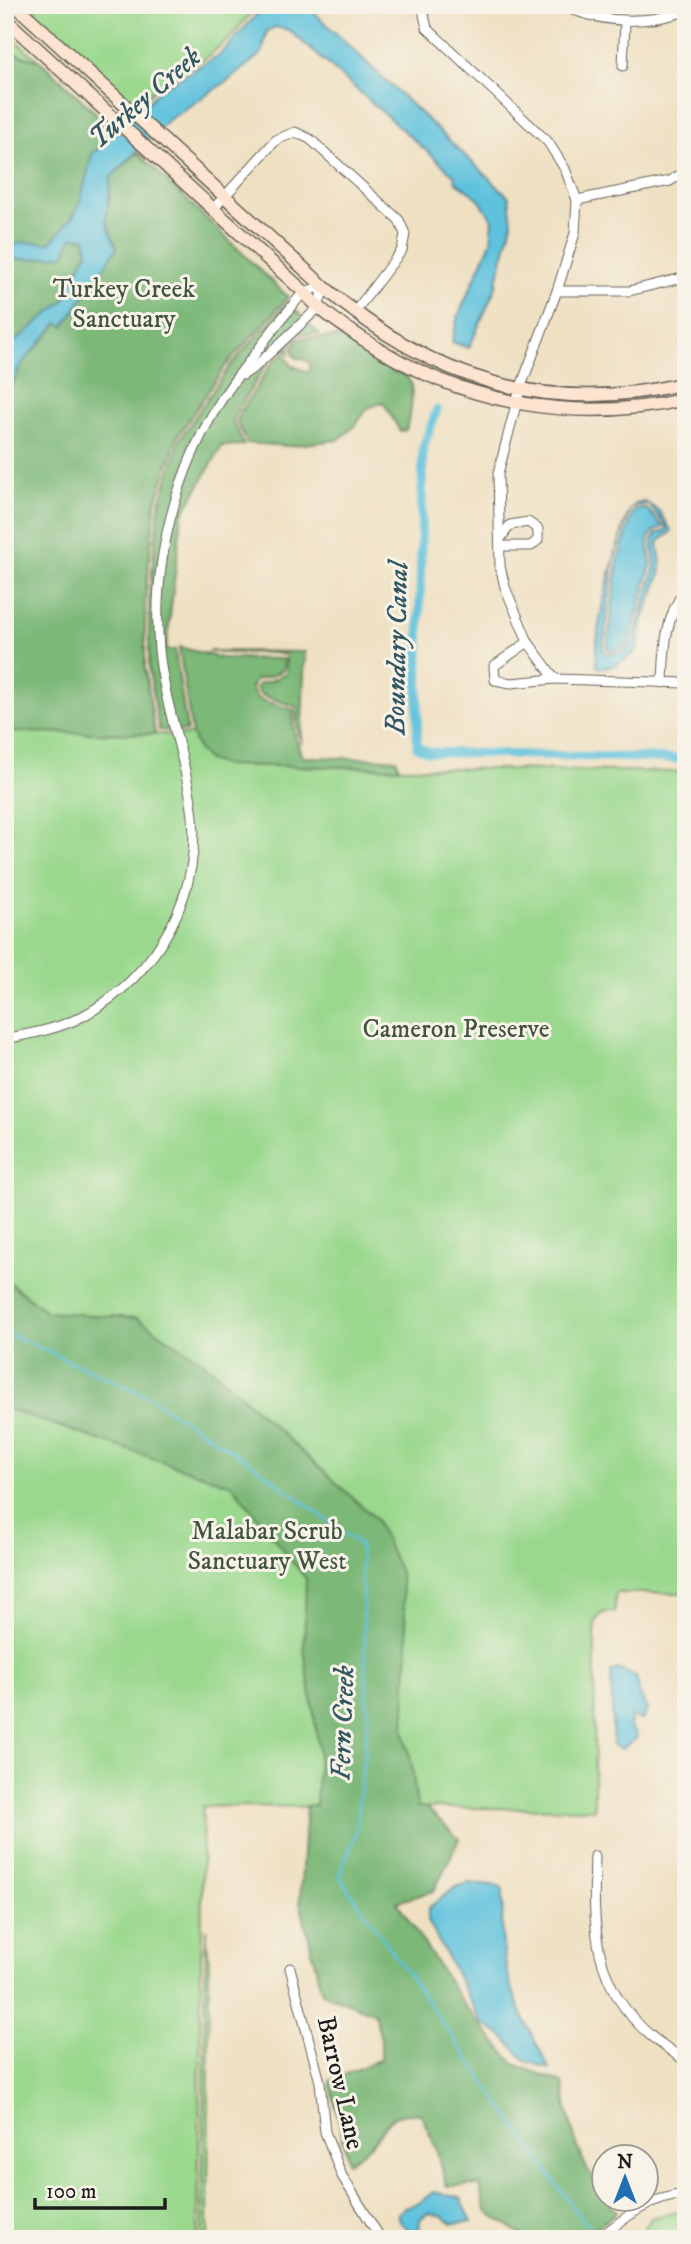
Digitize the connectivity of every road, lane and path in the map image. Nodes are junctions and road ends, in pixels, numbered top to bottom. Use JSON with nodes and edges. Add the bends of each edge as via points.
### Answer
{"nodes":[{"id":1,"x":15,"y":5,"type":"edge"},
{"id":2,"x":425,"y":5,"type":"edge"},
{"id":3,"x":561,"y":5,"type":"edge"},
{"id":4,"x":686,"y":11,"type":"edge"},
{"id":5,"x":5,"y":19,"type":"edge"},
{"id":6,"x":625,"y":21,"type":"junction"},
{"id":7,"x":623,"y":66,"type":"dead end"},
{"id":8,"x":686,"y":171,"type":"edge"},
{"id":9,"x":223,"y":197,"type":"junction"},
{"id":10,"x":577,"y":200,"type":"junction"},
{"id":11,"x":214,"y":208,"type":"junction"},
{"id":12,"x":686,"y":277,"type":"edge"},
{"id":13,"x":324,"y":287,"type":"junction"},
{"id":14,"x":556,"y":291,"type":"junction"},
{"id":15,"x":304,"y":292,"type":"junction"},
{"id":16,"x":318,"y":308,"type":"junction"},
{"id":17,"x":354,"y":313,"type":"junction"},
{"id":18,"x":233,"y":382,"type":"junction"},
{"id":19,"x":686,"y":383,"type":"edge"},
{"id":20,"x":520,"y":389,"type":"junction"},
{"id":21,"x":686,"y":399,"type":"edge"},
{"id":22,"x":515,"y":404,"type":"junction"},
{"id":23,"x":686,"y":589,"type":"edge"},
{"id":24,"x":528,"y":642,"type":"junction"},
{"id":25,"x":555,"y":679,"type":"junction"},
{"id":26,"x":663,"y":683,"type":"junction"},
{"id":27,"x":686,"y":683,"type":"edge"},
{"id":28,"x":5,"y":1039,"type":"edge"},
{"id":29,"x":595,"y":1856,"type":"dead end"},
{"id":30,"x":290,"y":1968,"type":"dead end"},
{"id":31,"x":686,"y":2062,"type":"edge"},
{"id":32,"x":686,"y":2194,"type":"edge"},
{"id":33,"x":381,"y":2239,"type":"edge"},
{"id":34,"x":598,"y":2239,"type":"edge"}],
"edges":[{"from":1,"to":9,"type":"street"},
{"from":2,"to":10,"type":"street","via":[[427,28],[548,142]]},
{"from":3,"to":6,"type":"street"},
{"from":4,"to":6,"type":"street"},
{"from":5,"to":11,"type":"street"},
{"from":6,"to":7,"type":"street"},
{"from":8,"to":10,"type":"street","via":[[670,181]]},
{"from":9,"to":11,"type":"street"},
{"from":9,"to":13,"type":"street"},
{"from":9,"to":17,"type":"street","via":[[276,139],[295,132],[310,139],[399,220],[405,234],[402,250]]},
{"from":10,"to":14,"type":"street","via":[[575,233]]},
{"from":11,"to":15,"type":"street"},
{"from":12,"to":14,"type":"street","via":[[629,291]]},
{"from":13,"to":15,"type":"street"},
{"from":13,"to":16,"type":"street"},
{"from":13,"to":17,"type":"street"},
{"from":14,"to":20,"type":"street"},
{"from":15,"to":16,"type":"street"},
{"from":15,"to":18,"type":"street"},
{"from":16,"to":18,"type":"street"},
{"from":16,"to":22,"type":"street","via":[[406,365],[459,388]]},
{"from":17,"to":20,"type":"street","via":[[394,341],[442,365]]},
{"from":18,"to":28,"type":"street","via":[[194,450],[163,548],[159,652],[192,802],[194,839],[180,910],[166,938],[126,988],[81,1018]]},
{"from":19,"to":20,"type":"street","via":[[609,395]]},
{"from":20,"to":22,"type":"street"},
{"from":21,"to":22,"type":"street","via":[[610,411]]},
{"from":22,"to":24,"type":"street","via":[[498,474],[500,566]]},
{"from":23,"to":26,"type":"street","via":[[664,641]]},
{"from":24,"to":25,"type":"street"},
{"from":24,"to":25,"type":"street","via":[[494,666],[495,681]]},
{"from":25,"to":26,"type":"street"},
{"from":26,"to":27,"type":"street"},
{"from":29,"to":31,"type":"street","via":[[594,1928],[607,1978],[635,2020]]},
{"from":30,"to":33,"type":"street","name":"Barrow Lane","via":[[320,2082],[326,2132],[342,2176]]},
{"from":32,"to":34,"type":"street","via":[[657,2199]]}]}
